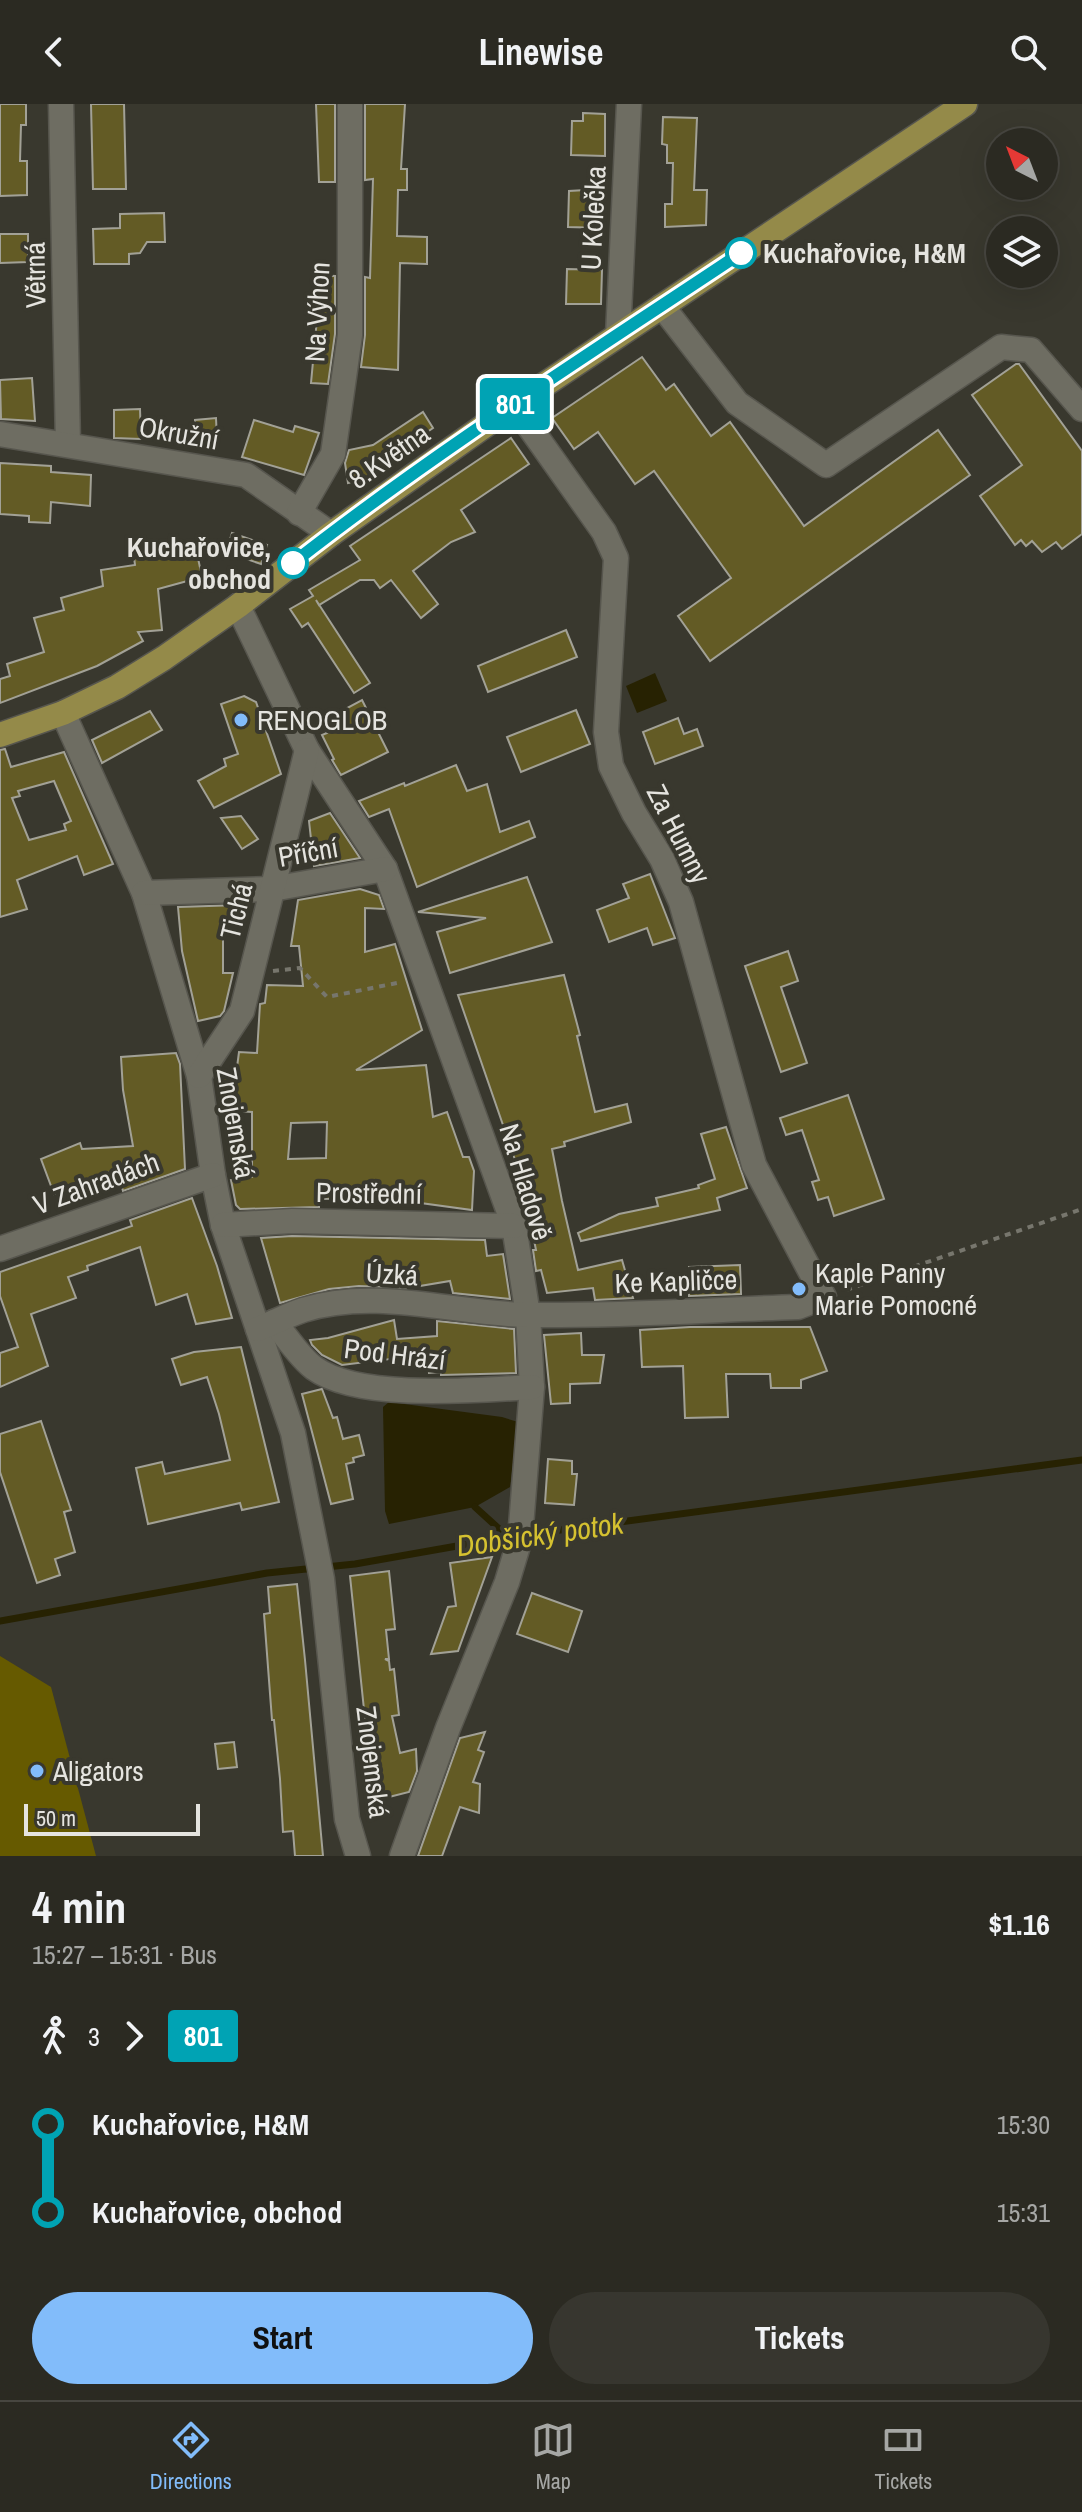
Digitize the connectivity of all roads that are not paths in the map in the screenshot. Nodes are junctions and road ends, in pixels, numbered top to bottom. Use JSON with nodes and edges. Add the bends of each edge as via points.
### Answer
{"nodes":[{"id":1,"x":61,"y":104,"type":"edge"},
{"id":2,"x":350,"y":104,"type":"edge"},
{"id":3,"x":629,"y":104,"type":"edge"},
{"id":4,"x":965,"y":104,"type":"edge"},
{"id":5,"x":662,"y":306,"type":"junction"},
{"id":6,"x":618,"y":335,"type":"junction"},
{"id":7,"x":514,"y":405,"type":"junction"},
{"id":8,"x":1082,"y":409,"type":"edge"},
{"id":9,"x":0,"y":434,"type":"edge"},
{"id":10,"x":68,"y":444,"type":"junction"},
{"id":11,"x":299,"y":513,"type":"junction"},
{"id":12,"x":331,"y":534,"type":"junction"},
{"id":13,"x":238,"y":606,"type":"junction"},
{"id":14,"x":63,"y":713,"type":"junction"},
{"id":15,"x":0,"y":735,"type":"edge"},
{"id":16,"x":307,"y":750,"type":"junction"},
{"id":17,"x":385,"y":869,"type":"junction"},
{"id":18,"x":272,"y":889,"type":"junction"},
{"id":19,"x":144,"y":893,"type":"junction"},
{"id":20,"x":199,"y":1076,"type":"junction"},
{"id":21,"x":213,"y":1175,"type":"junction"},
{"id":22,"x":223,"y":1225,"type":"junction"},
{"id":23,"x":514,"y":1226,"type":"junction"},
{"id":24,"x":0,"y":1249,"type":"edge"},
{"id":25,"x":824,"y":1297,"type":"joint"},
{"id":26,"x":528,"y":1315,"type":"junction"},
{"id":27,"x":266,"y":1326,"type":"junction"},
{"id":28,"x":532,"y":1387,"type":"junction"},
{"id":29,"x":358,"y":1856,"type":"edge"},
{"id":30,"x":402,"y":1856,"type":"edge"}],
"edges":[{"from":1,"to":10,"type":"street","name":"Větrná"},
{"from":2,"to":11,"type":"street","name":"Na Výhon","via":[[350,335],[333,454]]},
{"from":3,"to":6,"type":"street","name":"U Kolečka"},
{"from":4,"to":5,"type":"main road","name":"8.Května"},
{"from":5,"to":6,"type":"main road","name":"8.Května"},
{"from":5,"to":8,"type":"street","via":[[737,403],[826,465],[1001,347],[1031,350]]},
{"from":6,"to":7,"type":"main road","name":"8.Května"},
{"from":7,"to":12,"type":"main road","name":"8.Května"},
{"from":7,"to":25,"type":"street","name":"Za Humny","via":[[604,532],[616,558],[606,732],[611,766],[681,902],[754,1165]]},
{"from":9,"to":10,"type":"street","name":"Okružní"},
{"from":10,"to":11,"type":"street","name":"Okružní","via":[[246,475]]},
{"from":11,"to":12,"type":"street","name":"Okružní"},
{"from":12,"to":13,"type":"main road","name":"8.Května"},
{"from":13,"to":14,"type":"main road","name":"8.Května","via":[[141,672]]},
{"from":13,"to":16,"type":"street","name":"Na Hladově"},
{"from":14,"to":15,"type":"main road","name":"8.Května"},
{"from":14,"to":19,"type":"street","name":"Znojemská"},
{"from":16,"to":17,"type":"street","name":"Na Hladově"},
{"from":16,"to":18,"type":"street","name":"Tichá"},
{"from":17,"to":18,"type":"street","name":"Příční"},
{"from":17,"to":23,"type":"street","name":"Na Hladově"},
{"from":18,"to":19,"type":"street","name":"Příční"},
{"from":18,"to":20,"type":"street","name":"Tichá","via":[[242,1011]]},
{"from":19,"to":20,"type":"street","name":"Znojemská"},
{"from":20,"to":21,"type":"street","name":"Znojemská"},
{"from":21,"to":22,"type":"street","name":"Znojemská"},
{"from":21,"to":24,"type":"street","name":"V Zahradách"},
{"from":22,"to":23,"type":"street","name":"Prostřední","via":[[292,1221]]},
{"from":22,"to":27,"type":"street","name":"Znojemská"},
{"from":23,"to":26,"type":"street","name":"Na Hladově"},
{"from":25,"to":26,"type":"street","name":"Ke Kapličce","via":[[798,1307]]},
{"from":26,"to":27,"type":"street","name":"Úzká","via":[[354,1302],[305,1310]]},
{"from":26,"to":28,"type":"street","name":"Na Hladově"},
{"from":27,"to":28,"type":"street","name":"Pod Hrází","via":[[324,1375],[363,1385],[450,1392]]},
{"from":27,"to":29,"type":"street","name":"Znojemská","via":[[319,1567],[347,1819]]},
{"from":28,"to":30,"type":"street","name":"Na Hladově","via":[[521,1532],[507,1582]]}]}
